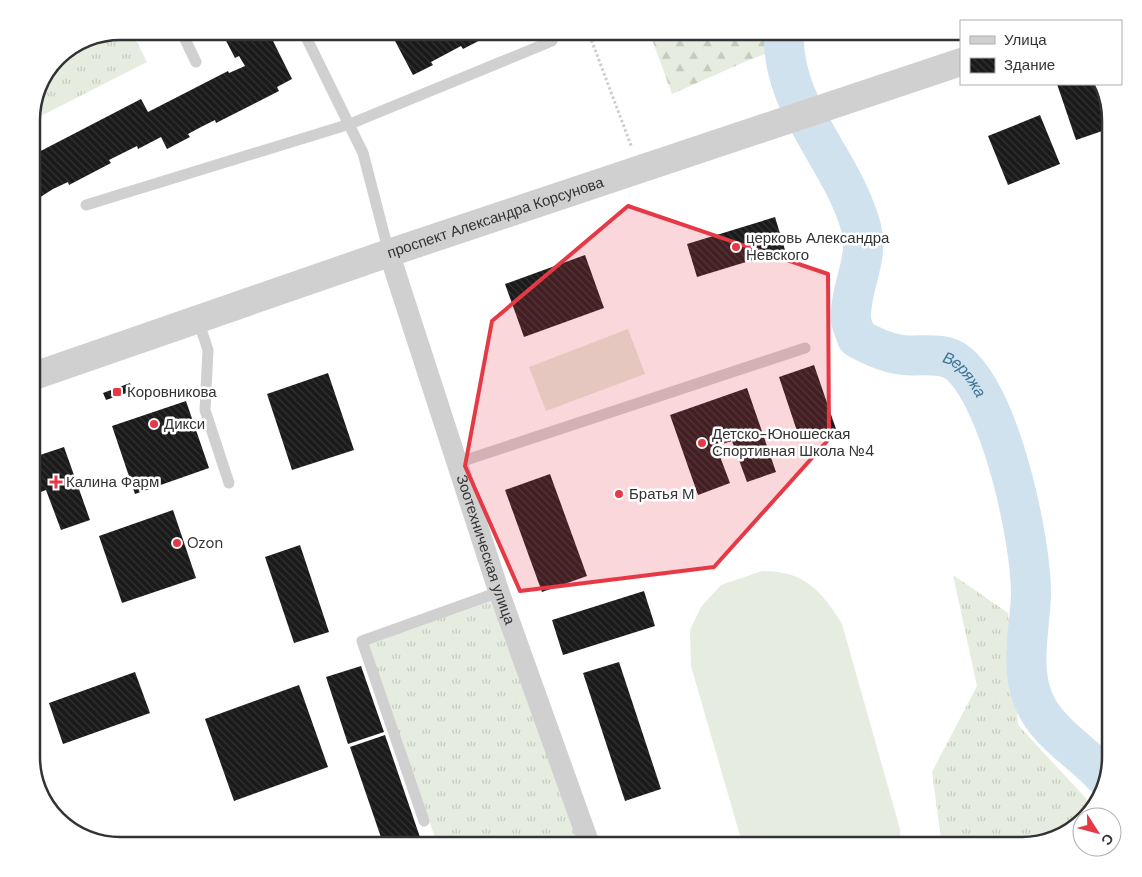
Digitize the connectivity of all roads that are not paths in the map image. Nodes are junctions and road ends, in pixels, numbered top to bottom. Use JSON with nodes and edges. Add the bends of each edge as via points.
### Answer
{"nodes":[{"id":1,"x":185,"y":40,"type":"edge"},
{"id":2,"x":308,"y":40,"type":"edge"},
{"id":3,"x":552,"y":41,"type":"dead end"},
{"id":4,"x":196,"y":62,"type":"dead end"},
{"id":5,"x":960,"y":62,"type":"edge"},
{"id":6,"x":350,"y":124,"type":"junction"},
{"id":7,"x":86,"y":205,"type":"dead end"},
{"id":8,"x":389,"y":253,"type":"junction"},
{"id":9,"x":198,"y":320,"type":"junction"},
{"id":10,"x":805,"y":348,"type":"dead end"},
{"id":11,"x":40,"y":374,"type":"edge"},
{"id":12,"x":457,"y":463,"type":"junction"},
{"id":13,"x":229,"y":483,"type":"dead end"},
{"id":14,"x":499,"y":592,"type":"junction"},
{"id":15,"x":424,"y":821,"type":"dead end"},
{"id":16,"x":587,"y":837,"type":"edge"}],
"edges":[{"from":1,"to":4,"type":"lane"},
{"from":2,"to":6,"type":"lane"},
{"from":3,"to":6,"type":"lane"},
{"from":5,"to":8,"type":"street","name":"проспект Александра Корсунова"},
{"from":6,"to":7,"type":"lane"},
{"from":6,"to":8,"type":"lane","via":[[363,153]]},
{"from":8,"to":9,"type":"street","name":"проспект Александра Корсунова"},
{"from":8,"to":12,"type":"street","name":"Зоотехническая улица"},
{"from":9,"to":11,"type":"street","name":"проспект Александра Корсунова"},
{"from":9,"to":13,"type":"lane","via":[[208,350],[205,410]]},
{"from":10,"to":12,"type":"lane"},
{"from":12,"to":14,"type":"street","name":"Зоотехническая улица"},
{"from":14,"to":15,"type":"lane","via":[[362,641]]},
{"from":14,"to":16,"type":"street","name":"Зоотехническая улица"}]}
